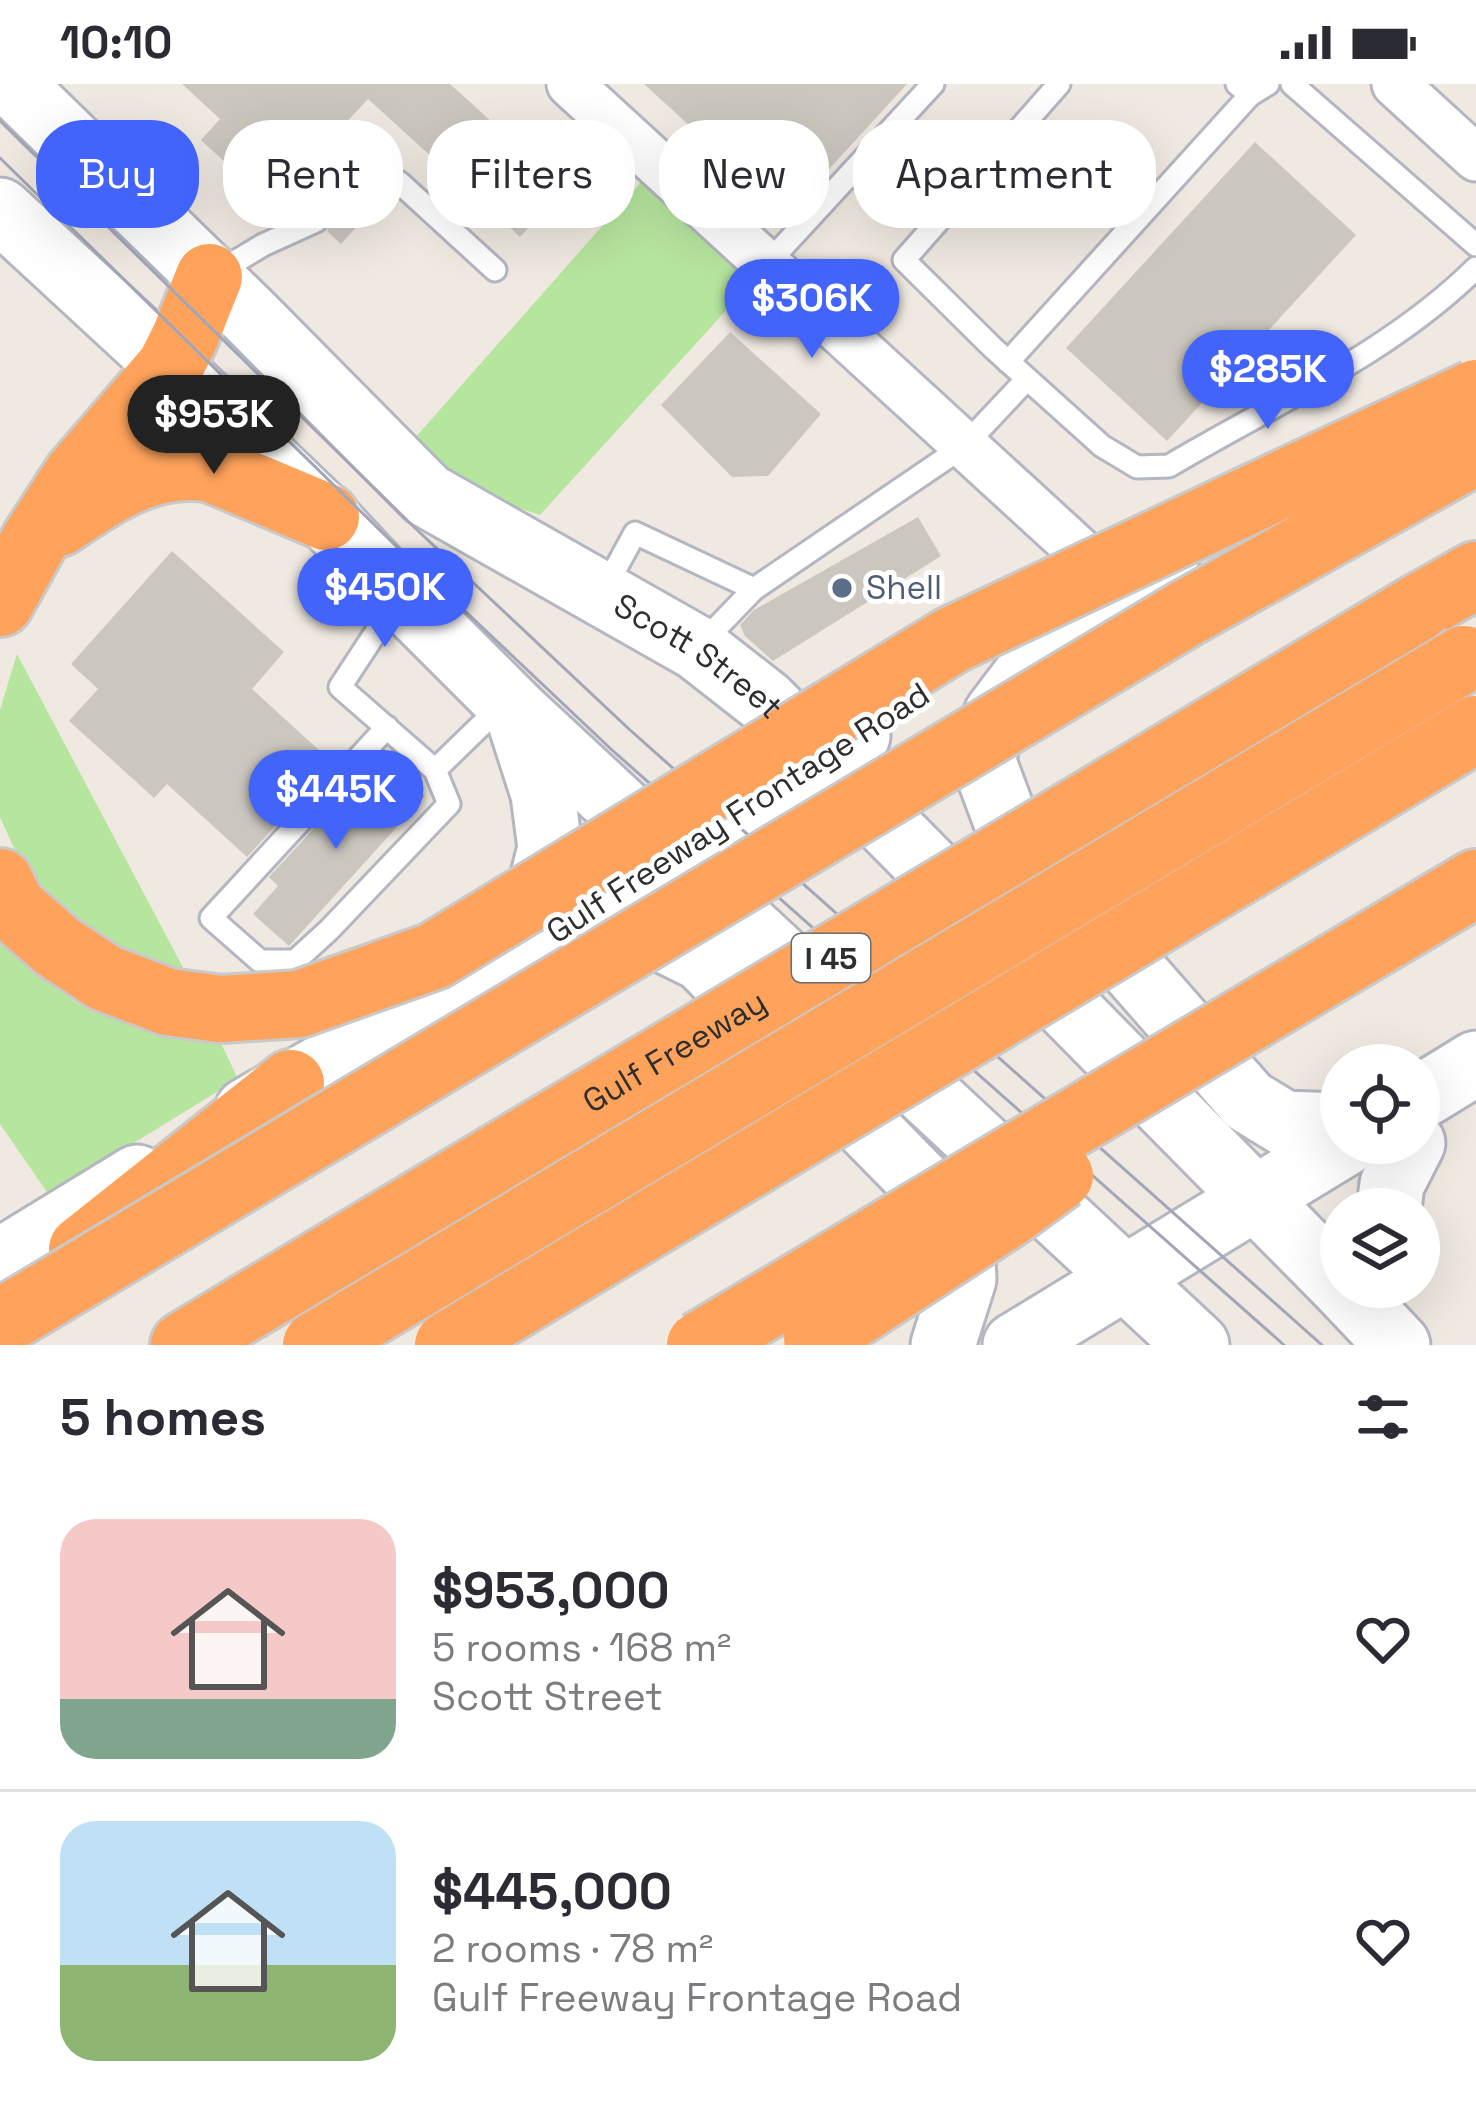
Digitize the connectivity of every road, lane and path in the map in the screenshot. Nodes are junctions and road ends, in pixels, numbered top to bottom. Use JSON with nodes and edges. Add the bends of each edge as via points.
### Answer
{"nodes":[{"id":1,"x":12,"y":84,"type":"edge"},
{"id":2,"x":570,"y":84,"type":"edge"},
{"id":3,"x":933,"y":84,"type":"edge"},
{"id":4,"x":1059,"y":84,"type":"edge"},
{"id":5,"x":1292,"y":84,"type":"edge"},
{"id":6,"x":1395,"y":84,"type":"edge"},
{"id":7,"x":1252,"y":88,"type":"edge"},
{"id":8,"x":1476,"y":158,"type":"edge"},
{"id":9,"x":403,"y":186,"type":"edge"},
{"id":10,"x":0,"y":210,"type":"edge"},
{"id":11,"x":301,"y":228,"type":"edge"},
{"id":12,"x":1476,"y":245,"type":"edge"},
{"id":13,"x":767,"y":264,"type":"junction"},
{"id":14,"x":1476,"y":268,"type":"edge"},
{"id":15,"x":495,"y":270,"type":"dead end"},
{"id":16,"x":209,"y":277,"type":"junction"},
{"id":17,"x":1008,"y":362,"type":"junction"},
{"id":18,"x":170,"y":367,"type":"junction"},
{"id":19,"x":1476,"y":367,"type":"edge"},
{"id":20,"x":1027,"y":379,"type":"junction"},
{"id":21,"x":1476,"y":393,"type":"edge"},
{"id":22,"x":964,"y":446,"type":"junction"},
{"id":23,"x":1476,"y":451,"type":"edge"},
{"id":24,"x":326,"y":517,"type":"junction"},
{"id":25,"x":1203,"y":524,"type":"junction"},
{"id":26,"x":36,"y":538,"type":"junction"},
{"id":27,"x":1476,"y":575,"type":"edge"},
{"id":28,"x":1108,"y":577,"type":"junction"},
{"id":29,"x":754,"y":589,"type":"junction"},
{"id":30,"x":400,"y":595,"type":"junction"},
{"id":31,"x":600,"y":596,"type":"junction"},
{"id":32,"x":0,"y":603,"type":"edge"},
{"id":33,"x":697,"y":648,"type":"junction"},
{"id":34,"x":1470,"y":656,"type":"edge"},
{"id":35,"x":512,"y":706,"type":"junction"},
{"id":36,"x":386,"y":728,"type":"junction"},
{"id":37,"x":1476,"y":729,"type":"edge"},
{"id":38,"x":823,"y":758,"type":"junction"},
{"id":39,"x":435,"y":770,"type":"junction"},
{"id":40,"x":671,"y":854,"type":"junction"},
{"id":41,"x":0,"y":882,"type":"edge"},
{"id":42,"x":1476,"y":884,"type":"edge"},
{"id":43,"x":1402,"y":927,"type":"junction"},
{"id":44,"x":521,"y":952,"type":"junction"},
{"id":45,"x":291,"y":1083,"type":"junction"},
{"id":46,"x":1320,"y":1124,"type":"edge"},
{"id":47,"x":1320,"y":1159,"type":"edge"},
{"id":48,"x":1256,"y":1198,"type":"junction"},
{"id":49,"x":0,"y":1261,"type":"edge"},
{"id":50,"x":1320,"y":1263,"type":"edge"},
{"id":51,"x":1125,"y":1276,"type":"junction"},
{"id":52,"x":0,"y":1318,"type":"edge"},
{"id":53,"x":184,"y":1345,"type":"edge"},
{"id":54,"x":316,"y":1345,"type":"edge"},
{"id":55,"x":448,"y":1345,"type":"edge"},
{"id":56,"x":700,"y":1345,"type":"edge"},
{"id":57,"x":810,"y":1345,"type":"edge"},
{"id":58,"x":943,"y":1345,"type":"edge"},
{"id":59,"x":1015,"y":1345,"type":"edge"},
{"id":60,"x":1197,"y":1345,"type":"edge"}],
"edges":[{"from":1,"to":16,"type":"main road","name":"Scott Street"},
{"from":2,"to":13,"type":"street"},
{"from":3,"to":13,"type":"lane"},
{"from":4,"to":17,"type":"lane","via":[[904,260]]},
{"from":5,"to":12,"type":"lane"},
{"from":6,"to":8,"type":"street"},
{"from":7,"to":17,"type":"lane"},
{"from":9,"to":15,"type":"lane"},
{"from":10,"to":18,"type":"main road"},
{"from":11,"to":16,"type":"lane"},
{"from":13,"to":22,"type":"street"},
{"from":14,"to":20,"type":"lane","via":[[1376,349],[1169,466],[1137,466],[1102,446]]},
{"from":16,"to":18,"type":"highway"},
{"from":16,"to":31,"type":"main road","name":"Scott Street","via":[[427,495]]},
{"from":17,"to":20,"type":"lane"},
{"from":18,"to":24,"type":"main road"},
{"from":18,"to":26,"type":"highway","via":[[77,475]]},
{"from":19,"to":25,"type":"main road","name":"Gulf Freeway Frontage Road"},
{"from":20,"to":22,"type":"lane"},
{"from":21,"to":41,"type":"highway","bridge":true,"via":[[952,640],[434,956],[299,1004],[220,1010],[168,1002],[105,978],[12,907]]},
{"from":22,"to":28,"type":"street"},
{"from":22,"to":29,"type":"lane"},
{"from":23,"to":52,"type":"highway","bridge":true,"via":[[1185,614]]},
{"from":24,"to":26,"type":"highway","via":[[193,466],[149,470]]},
{"from":24,"to":30,"type":"main road"},
{"from":25,"to":28,"type":"main road","name":"Gulf Freeway Frontage Road"},
{"from":25,"to":46,"type":"main road","via":[[1036,661],[996,713],[983,760],[1008,827],[1248,1101],[1284,1123]]},
{"from":26,"to":32,"type":"highway"},
{"from":27,"to":53,"type":"highway","name":"Gulf Freeway","number":"I 45","bridge":true},
{"from":28,"to":38,"type":"main road","name":"Gulf Freeway Frontage Road"},
{"from":29,"to":31,"type":"lane","via":[[635,533]]},
{"from":29,"to":33,"type":"lane"},
{"from":30,"to":35,"type":"main road"},
{"from":30,"to":36,"type":"lane","via":[[340,687]]},
{"from":31,"to":33,"type":"main road","name":"Scott Street"},
{"from":33,"to":38,"type":"main road","name":"Scott Street"},
{"from":34,"to":54,"type":"highway","name":"Gulf Freeway","number":"I 45","bridge":true},
{"from":35,"to":39,"type":"lane"},
{"from":35,"to":40,"type":"main road"},
{"from":35,"to":44,"type":"main road","via":[[543,794],[550,848]]},
{"from":36,"to":39,"type":"lane"},
{"from":36,"to":39,"type":"lane","via":[[211,918],[260,961],[295,961],[448,804]]},
{"from":37,"to":55,"type":"highway","bridge":true},
{"from":38,"to":40,"type":"main road","name":"Gulf Freeway Frontage Road"},
{"from":38,"to":48,"type":"main road","name":"Scott Street"},
{"from":40,"to":44,"type":"main road","name":"Gulf Freeway Frontage Road"},
{"from":40,"to":51,"type":"main road"},
{"from":42,"to":43,"type":"highway"},
{"from":43,"to":56,"type":"highway","bridge":true},
{"from":43,"to":57,"type":"highway","bridge":true,"via":[[1011,1212]]},
{"from":44,"to":45,"type":"main road","name":"Gulf Freeway Frontage Road"},
{"from":44,"to":58,"type":"main road","via":[[635,926],[702,959],[961,1223],[964,1279]]},
{"from":45,"to":49,"type":"main road","name":"Gulf Freeway Frontage Road"},
{"from":45,"to":52,"type":"highway"},
{"from":47,"to":48,"type":"main road"},
{"from":48,"to":50,"type":"main road","name":"Scott Street"},
{"from":48,"to":51,"type":"main road"},
{"from":51,"to":59,"type":"main road"},
{"from":51,"to":60,"type":"main road"}]}
